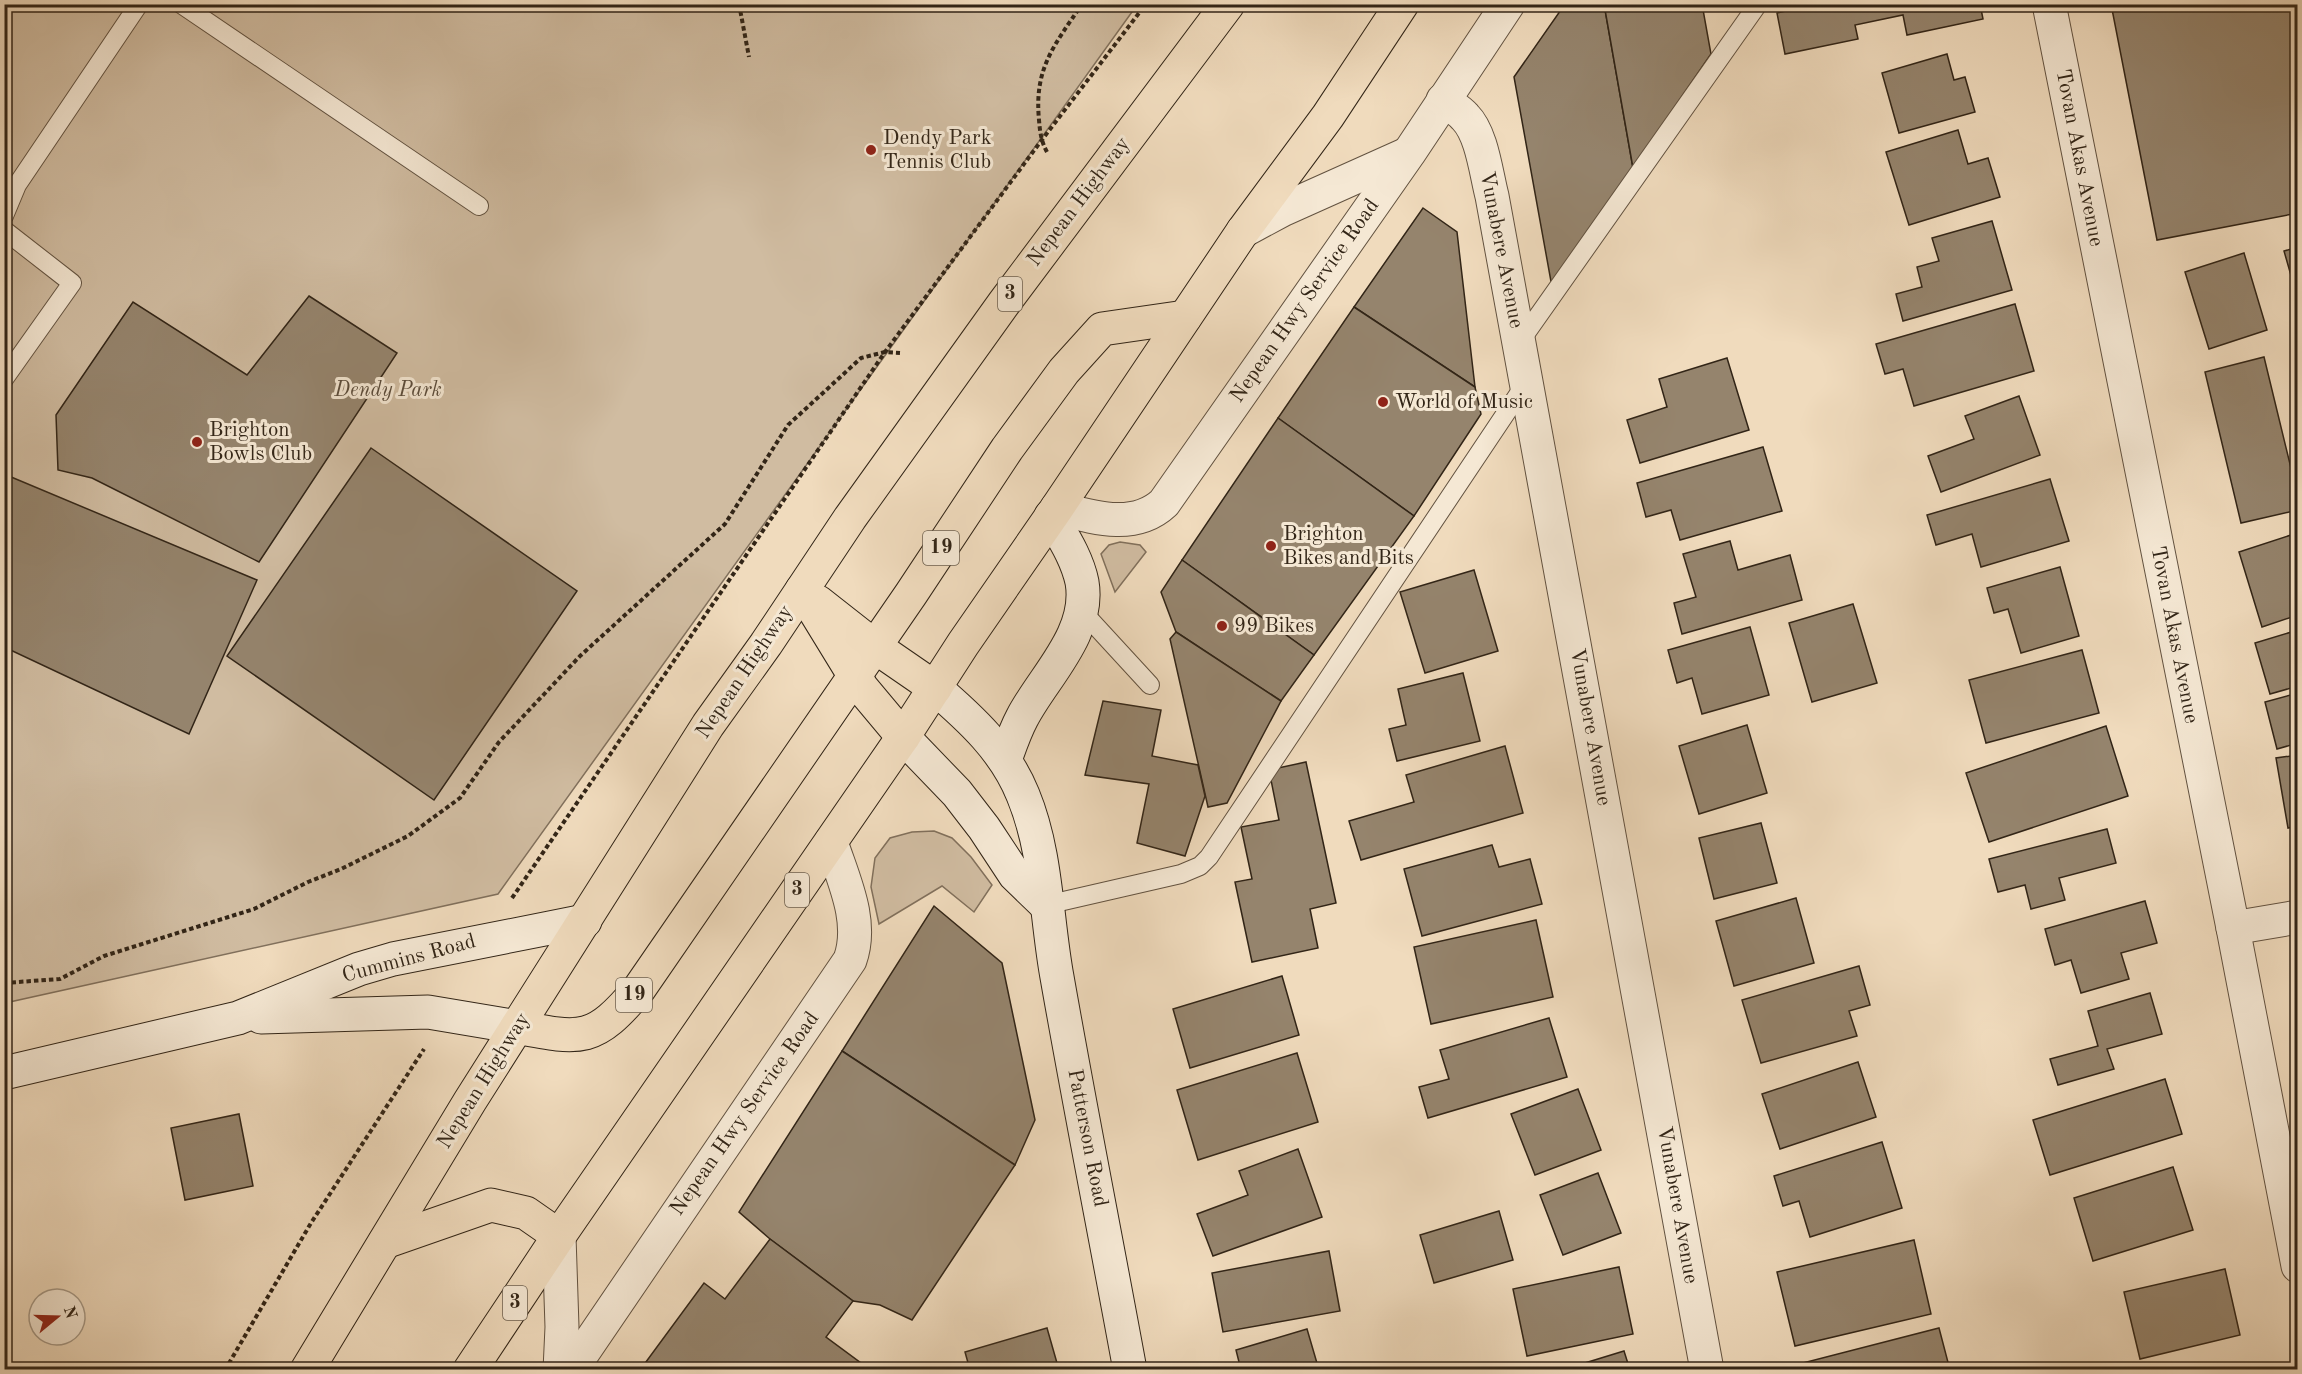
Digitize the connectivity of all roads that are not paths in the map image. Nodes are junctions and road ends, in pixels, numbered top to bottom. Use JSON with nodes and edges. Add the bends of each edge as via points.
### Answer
{"nodes":[{"id":1,"x":139,"y":4,"type":"edge"},
{"id":2,"x":181,"y":4,"type":"edge"},
{"id":3,"x":1228,"y":4,"type":"edge"},
{"id":4,"x":1402,"y":4,"type":"edge"},
{"id":5,"x":1508,"y":4,"type":"edge"},
{"id":6,"x":1758,"y":4,"type":"edge"},
{"id":7,"x":2049,"y":4,"type":"edge"},
{"id":8,"x":1443,"y":100,"type":"junction"},
{"id":9,"x":1408,"y":153,"type":"junction"},
{"id":10,"x":479,"y":206,"type":"dead end"},
{"id":11,"x":4,"y":216,"type":"edge"},
{"id":12,"x":4,"y":230,"type":"edge"},
{"id":13,"x":1243,"y":231,"type":"junction"},
{"id":14,"x":1185,"y":317,"type":"junction"},
{"id":15,"x":1520,"y":343,"type":"junction"},
{"id":16,"x":4,"y":379,"type":"edge"},
{"id":17,"x":1527,"y":381,"type":"junction"},
{"id":18,"x":1054,"y":512,"type":"junction"},
{"id":19,"x":802,"y":590,"type":"junction"},
{"id":20,"x":1081,"y":610,"type":"junction"},
{"id":21,"x":874,"y":646,"type":"junction"},
{"id":22,"x":854,"y":676,"type":"junction"},
{"id":23,"x":1150,"y":685,"type":"dead end"},
{"id":24,"x":935,"y":688,"type":"junction"},
{"id":25,"x":903,"y":737,"type":"junction"},
{"id":26,"x":1005,"y":760,"type":"junction"},
{"id":27,"x":831,"y":842,"type":"junction"},
{"id":28,"x":1046,"y":905,"type":"junction"},
{"id":29,"x":2298,"y":917,"type":"edge"},
{"id":30,"x":585,"y":921,"type":"junction"},
{"id":31,"x":2233,"y":928,"type":"junction"},
{"id":32,"x":238,"y":1018,"type":"junction"},
{"id":33,"x":518,"y":1027,"type":"junction"},
{"id":34,"x":4,"y":1073,"type":"edge"},
{"id":35,"x":559,"y":1236,"type":"junction"},
{"id":36,"x":385,"y":1242,"type":"junction"},
{"id":37,"x":2298,"y":1266,"type":"edge"},
{"id":38,"x":307,"y":1370,"type":"edge"},
{"id":39,"x":470,"y":1370,"type":"edge"},
{"id":40,"x":560,"y":1370,"type":"edge"},
{"id":41,"x":571,"y":1370,"type":"edge"},
{"id":42,"x":1130,"y":1370,"type":"edge"},
{"id":43,"x":1707,"y":1370,"type":"edge"}],
"edges":[{"from":1,"to":11,"type":"lane","via":[[17,185]]},
{"from":2,"to":10,"type":"lane"},
{"from":3,"to":19,"type":"highway","name":"Nepean Highway","number":"3","via":[[1004,303]]},
{"from":4,"to":13,"type":"highway","number":"3","via":[[1328,116]]},
{"from":5,"to":8,"type":"street","name":"Nepean Hwy Service Road"},
{"from":6,"to":15,"type":"lane"},
{"from":7,"to":31,"type":"street","name":"Tovan Akas Avenue"},
{"from":8,"to":9,"type":"street","name":"Nepean Hwy Service Road"},
{"from":8,"to":15,"type":"street","name":"Vunabere Avenue","via":[[1465,116],[1479,141]]},
{"from":9,"to":13,"type":"street"},
{"from":9,"to":18,"type":"street","name":"Nepean Hwy Service Road","via":[[1164,502],[1150,513],[1124,520]]},
{"from":12,"to":16,"type":"lane","via":[[72,283]]},
{"from":13,"to":14,"type":"highway","number":"3"},
{"from":14,"to":18,"type":"highway","number":"3"},
{"from":14,"to":21,"type":"highway","number":"19","via":[[1102,329],[1032,414]]},
{"from":15,"to":17,"type":"street","name":"Vunabere Avenue"},
{"from":17,"to":28,"type":"lane","via":[[1209,857],[1200,866],[1181,874]]},
{"from":17,"to":43,"type":"street","name":"Vunabere Avenue"},
{"from":18,"to":20,"type":"street","via":[[1080,574]]},
{"from":18,"to":24,"type":"highway","number":"3"},
{"from":19,"to":21,"type":"highway"},
{"from":19,"to":22,"type":"highway"},
{"from":19,"to":30,"type":"highway","name":"Nepean Highway","number":"3","via":[[708,725]]},
{"from":20,"to":23,"type":"lane"},
{"from":20,"to":26,"type":"street","via":[[1065,651],[1022,717]]},
{"from":21,"to":22,"type":"highway","number":"19"},
{"from":21,"to":24,"type":"highway"},
{"from":22,"to":25,"type":"highway"},
{"from":22,"to":33,"type":"highway","number":"19","via":[[621,1010],[581,1035]]},
{"from":24,"to":25,"type":"highway","number":"3"},
{"from":24,"to":26,"type":"street","name":"Patterson Road","via":[[982,732]]},
{"from":25,"to":27,"type":"highway","number":"3"},
{"from":25,"to":28,"type":"street","via":[[957,793],[1015,875]]},
{"from":26,"to":28,"type":"street","name":"Patterson Road","via":[[1024,796],[1035,830]]},
{"from":27,"to":35,"type":"highway","number":"3"},
{"from":27,"to":41,"type":"street","name":"Nepean Hwy Service Road","via":[[856,927],[856,944],[850,960]]},
{"from":28,"to":42,"type":"street","name":"Patterson Road"},
{"from":29,"to":31,"type":"street"},
{"from":30,"to":32,"type":"street","name":"Cummins Road","number":"19","via":[[384,961]]},
{"from":30,"to":33,"type":"highway","name":"Nepean Highway","number":"3"},
{"from":31,"to":37,"type":"street","name":"Tovan Akas Avenue"},
{"from":32,"to":33,"type":"street","name":"Cummins Road","number":"19","via":[[428,1012]]},
{"from":32,"to":34,"type":"street","name":"Cummins Road","number":"19"},
{"from":33,"to":36,"type":"highway","name":"Nepean Highway","number":"3"},
{"from":35,"to":36,"type":"highway","via":[[526,1213],[490,1205]]},
{"from":35,"to":39,"type":"highway","number":"3"},
{"from":35,"to":40,"type":"street"},
{"from":36,"to":38,"type":"highway","name":"Nepean Highway","number":"3"}]}
